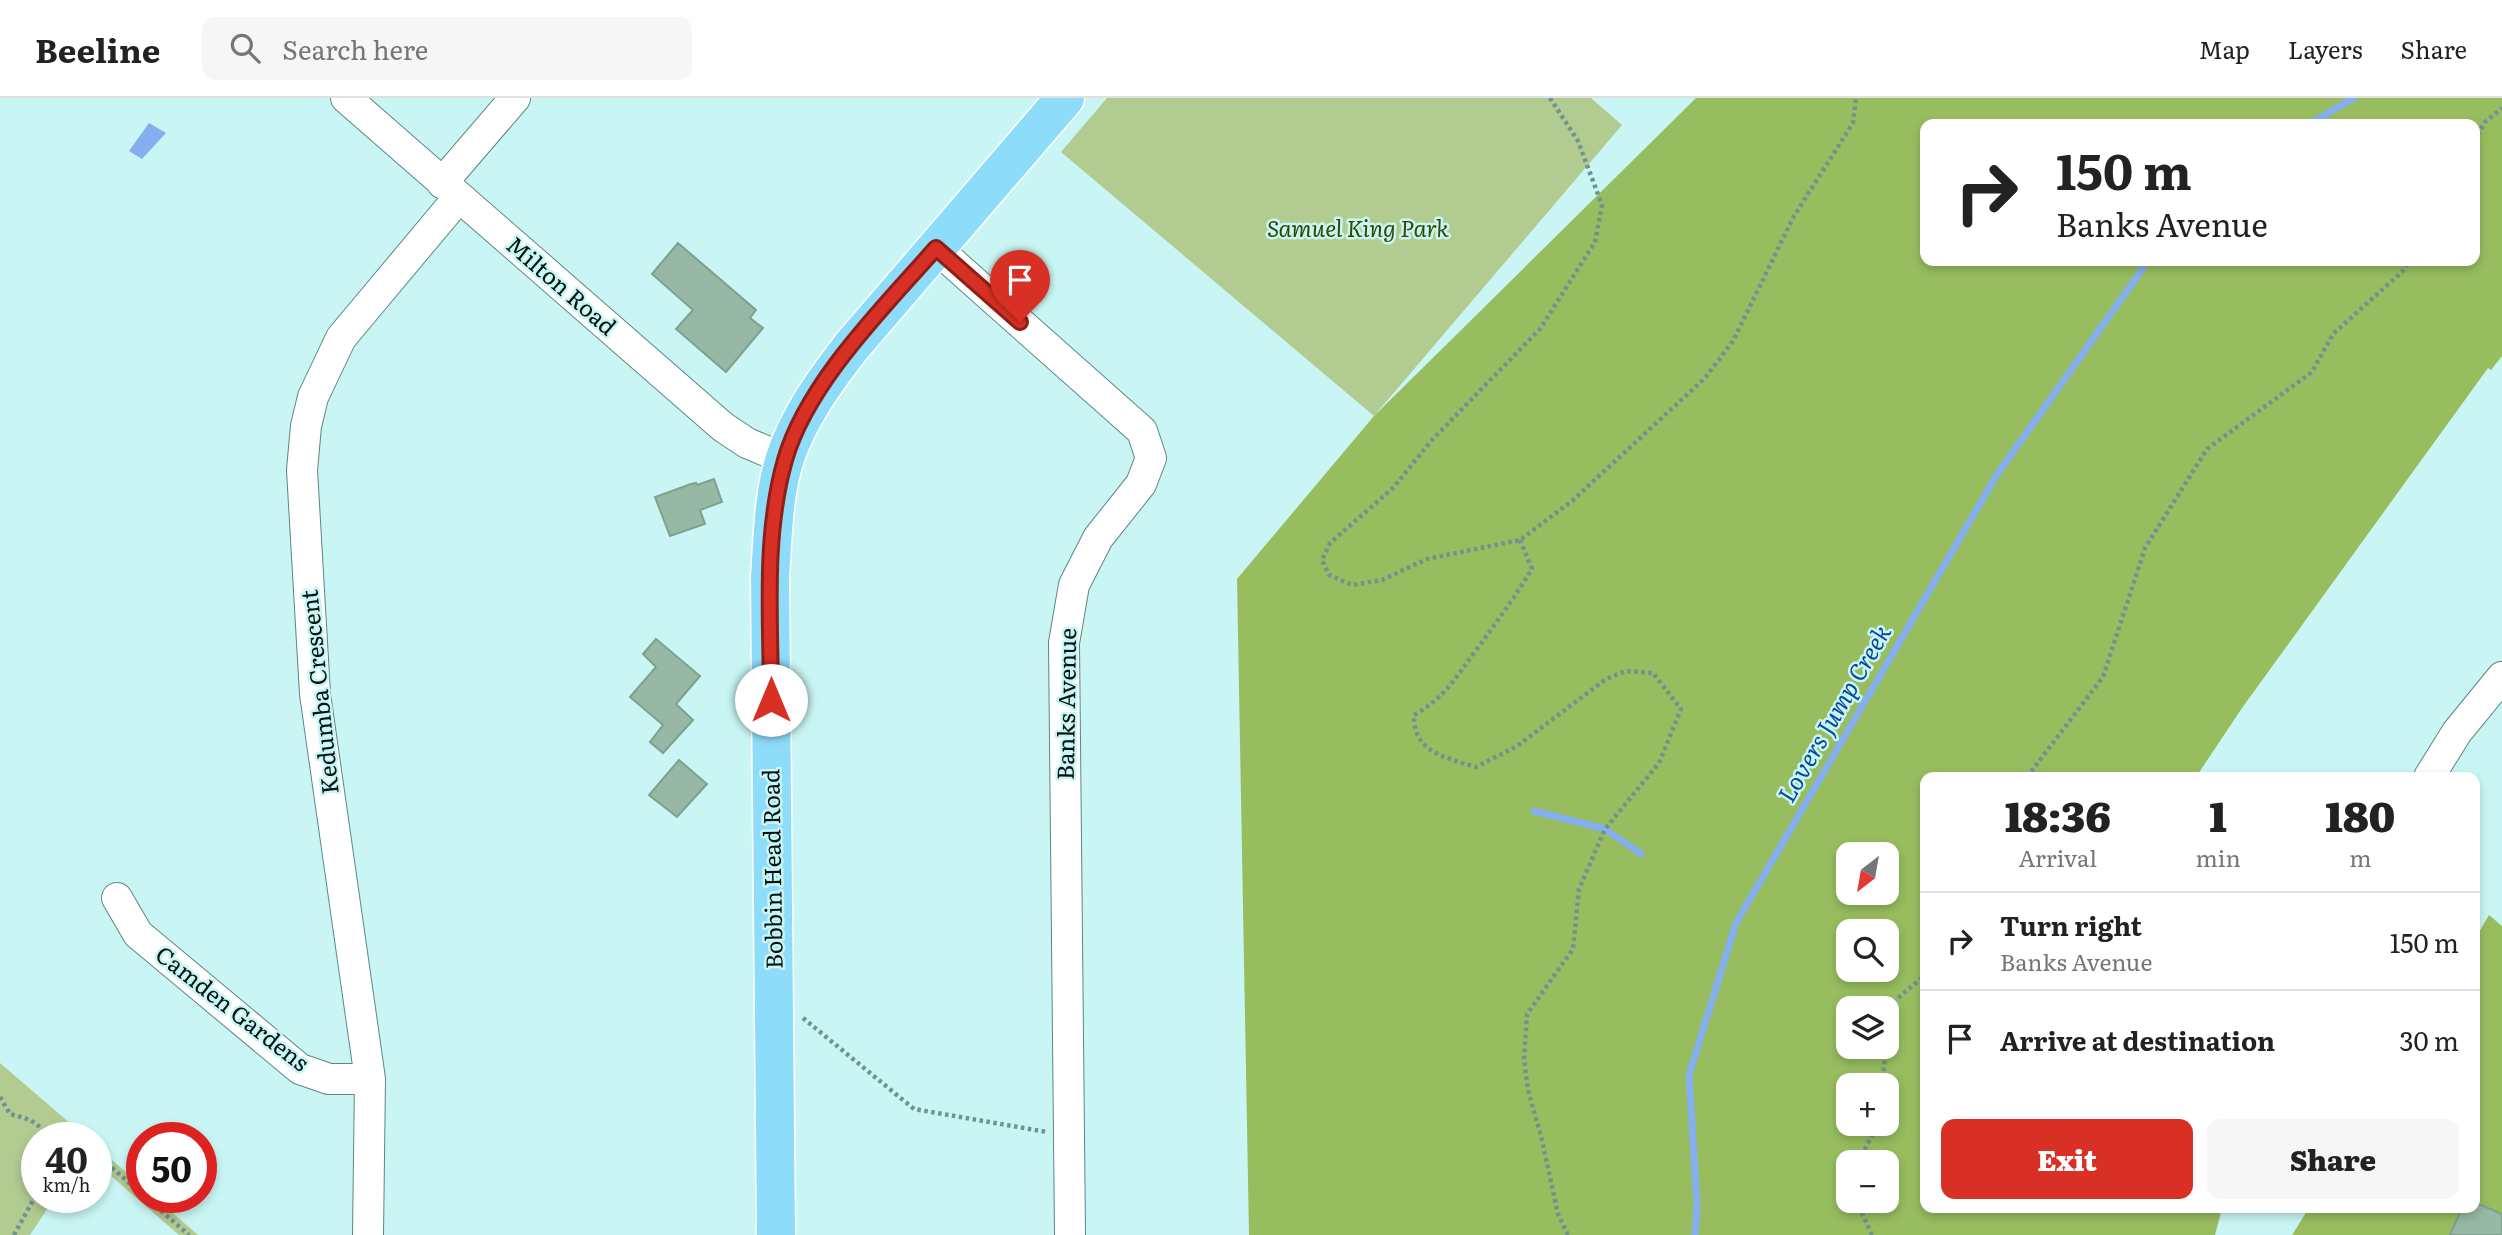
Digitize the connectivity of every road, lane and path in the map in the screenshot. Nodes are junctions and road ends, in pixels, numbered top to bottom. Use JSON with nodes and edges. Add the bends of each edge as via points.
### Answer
{"nodes":[{"id":1,"x":346,"y":98,"type":"edge"},
{"id":2,"x":515,"y":98,"type":"edge"},
{"id":3,"x":1065,"y":98,"type":"edge"},
{"id":4,"x":1550,"y":98,"type":"edge"},
{"id":5,"x":1856,"y":98,"type":"edge"},
{"id":6,"x":2502,"y":108,"type":"edge"},
{"id":7,"x":2480,"y":131,"type":"edge"},
{"id":8,"x":450,"y":190,"type":"junction"},
{"id":9,"x":936,"y":248,"type":"junction"},
{"id":10,"x":2406,"y":266,"type":"edge"},
{"id":11,"x":785,"y":459,"type":"junction"},
{"id":12,"x":1520,"y":540,"type":"junction"},
{"id":13,"x":2502,"y":677,"type":"edge"},
{"id":14,"x":2031,"y":772,"type":"edge"},
{"id":15,"x":2432,"y":772,"type":"edge"},
{"id":16,"x":117,"y":898,"type":"dead end"},
{"id":17,"x":1920,"y":979,"type":"edge"},
{"id":18,"x":803,"y":1018,"type":"dead end"},
{"id":19,"x":1883,"y":1073,"type":"edge"},
{"id":20,"x":370,"y":1079,"type":"junction"},
{"id":21,"x":0,"y":1097,"type":"edge"},
{"id":22,"x":34,"y":1122,"type":"edge"},
{"id":23,"x":1069,"y":1136,"type":"junction"},
{"id":24,"x":112,"y":1168,"type":"edge"},
{"id":25,"x":126,"y":1181,"type":"edge"},
{"id":26,"x":26,"y":1213,"type":"edge"},
{"id":27,"x":163,"y":1213,"type":"edge"},
{"id":28,"x":1862,"y":1213,"type":"edge"},
{"id":29,"x":14,"y":1235,"type":"edge"},
{"id":30,"x":189,"y":1235,"type":"edge"},
{"id":31,"x":368,"y":1235,"type":"edge"},
{"id":32,"x":776,"y":1235,"type":"edge"},
{"id":33,"x":1070,"y":1235,"type":"edge"},
{"id":34,"x":1568,"y":1235,"type":"edge"},
{"id":35,"x":1872,"y":1235,"type":"edge"}],
"edges":[{"from":1,"to":8,"type":"street","name":"Milton Road"},
{"from":2,"to":8,"type":"street","name":"Kedumba Crescent"},
{"from":3,"to":9,"type":"main road","name":"Bobbin Head Road"},
{"from":4,"to":12,"type":"path","via":[[1578,141],[1602,205],[1595,242],[1540,329],[1431,441],[1393,488],[1330,543],[1322,560],[1329,575],[1352,585],[1382,580],[1427,559]]},
{"from":5,"to":12,"type":"path","via":[[1853,123],[1794,216],[1733,341],[1719,360],[1572,501]]},
{"from":6,"to":7,"type":"path"},
{"from":8,"to":11,"type":"street","name":"Milton Road","via":[[723,427]]},
{"from":8,"to":20,"type":"street","name":"Kedumba Crescent","via":[[341,338],[313,397],[302,470],[316,694]]},
{"from":9,"to":11,"type":"main road","name":"Bobbin Head Road","via":[[821,387]]},
{"from":9,"to":23,"type":"street","name":"Banks Avenue","via":[[1142,431],[1152,458],[1141,484],[1098,538],[1074,585],[1064,643]]},
{"from":10,"to":14,"type":"path","via":[[2333,334],[2312,372],[2207,449],[2145,548],[2104,677]]},
{"from":11,"to":32,"type":"main road","name":"Bobbin Head Road","via":[[770,576]]},
{"from":12,"to":34,"type":"path","via":[[1532,569],[1447,692],[1414,715],[1414,728],[1429,752],[1476,767],[1517,746],[1606,679],[1626,670],[1653,673],[1681,709],[1659,763],[1605,829],[1579,889],[1573,949],[1527,1014],[1524,1059],[1528,1090],[1558,1214]]},
{"from":13,"to":15,"type":"street","via":[[2457,732]]},
{"from":16,"to":20,"type":"street","name":"Camden Gardens","via":[[138,934],[300,1069],[330,1079]]},
{"from":17,"to":19,"type":"path","via":[[1891,1004]]},
{"from":18,"to":23,"type":"path","via":[[914,1109]]},
{"from":20,"to":31,"type":"street","name":"Kedumba Crescent"},
{"from":21,"to":22,"type":"path","via":[[9,1114]]},
{"from":23,"to":33,"type":"street","name":"Banks Avenue"},
{"from":24,"to":25,"type":"path"},
{"from":26,"to":29,"type":"path"},
{"from":27,"to":30,"type":"path"},
{"from":28,"to":35,"type":"path"}]}
